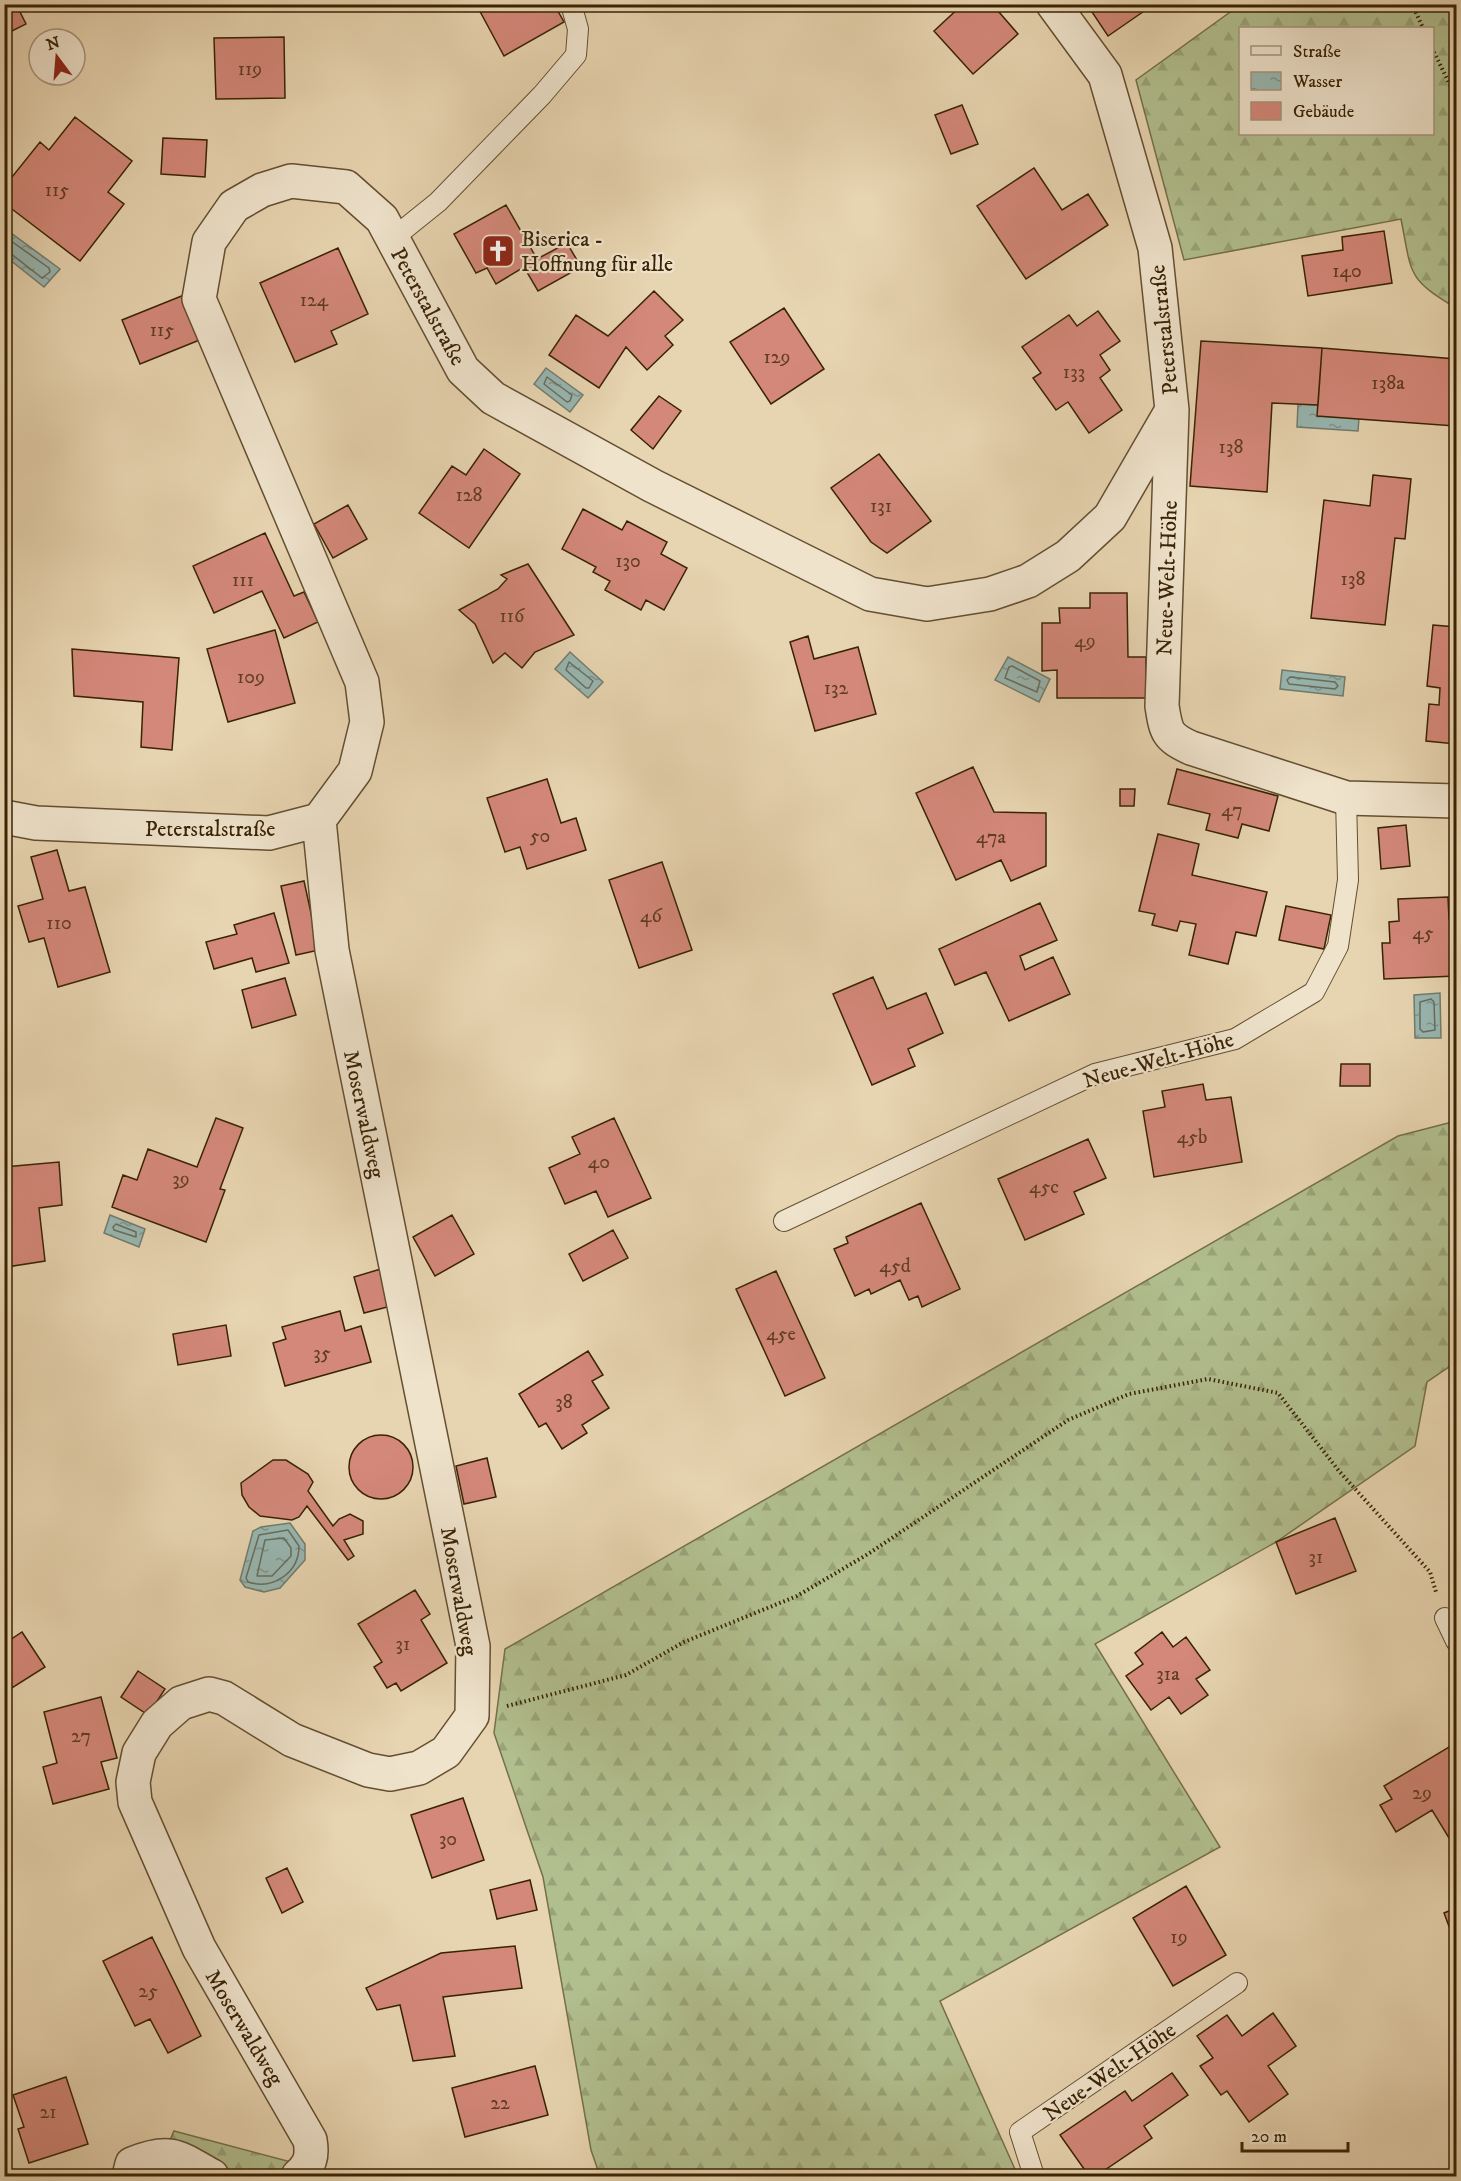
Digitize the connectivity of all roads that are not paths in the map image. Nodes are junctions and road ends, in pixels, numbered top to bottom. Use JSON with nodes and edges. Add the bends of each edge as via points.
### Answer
{"nodes":[{"id":1,"x":571,"y":4,"type":"edge"},
{"id":2,"x":1053,"y":4,"type":"edge"},
{"id":3,"x":392,"y":239,"type":"junction"},
{"id":4,"x":1172,"y":410,"type":"junction"},
{"id":5,"x":1346,"y":798,"type":"junction"},
{"id":6,"x":1456,"y":801,"type":"edge"},
{"id":7,"x":4,"y":817,"type":"edge"},
{"id":8,"x":319,"y":820,"type":"junction"},
{"id":9,"x":784,"y":1221,"type":"dead end"},
{"id":10,"x":1445,"y":1618,"type":"road end"},
{"id":11,"x":1456,"y":1641,"type":"edge"},
{"id":12,"x":1237,"y":1983,"type":"dead end"},
{"id":13,"x":129,"y":2176,"type":"edge"},
{"id":14,"x":212,"y":2176,"type":"edge"},
{"id":15,"x":298,"y":2176,"type":"edge"},
{"id":16,"x":1034,"y":2176,"type":"edge"}],
"edges":[{"from":1,"to":3,"type":"lane","via":[[578,29],[576,54],[542,95],[438,202]]},
{"from":2,"to":4,"type":"street","name":"Peterstalstraße","via":[[1106,75],[1113,98],[1155,248]]},
{"from":3,"to":4,"type":"street","name":"Peterstalstraße","via":[[463,370],[493,398],[653,486],[870,594],[927,604],[990,594],[1028,581],[1068,556],[1110,517]]},
{"from":3,"to":8,"type":"street","name":"Peterstalstraße","via":[[382,219],[346,187],[291,181],[262,190],[234,206],[209,242],[200,299],[362,682],[367,722],[355,771]]},
{"from":4,"to":5,"type":"street","name":"Neue-Welt-Höhe","via":[[1162,706],[1165,726],[1172,739],[1191,748]]},
{"from":5,"to":6,"type":"street","name":"Neue-Welt-Höhe"},
{"from":5,"to":9,"type":"lane","name":"Neue-Welt-Höhe","via":[[1348,880],[1338,946],[1314,992],[1235,1039],[1095,1074]]},
{"from":7,"to":8,"type":"street","name":"Peterstalstraße","via":[[36,823],[269,832]]},
{"from":8,"to":15,"type":"street","name":"Moserwaldweg","via":[[332,950],[473,1646],[472,1716],[446,1752],[419,1768],[390,1774],[368,1770],[292,1740],[224,1698],[209,1694],[181,1703],[157,1724],[139,1753],[134,1782],[135,1802],[194,1938],[310,2140],[312,2154],[308,2167]]},
{"from":10,"to":11,"type":"lane"},
{"from":12,"to":16,"type":"lane","name":"Neue-Welt-Höhe","via":[[1020,2132]]},
{"from":13,"to":14,"type":"street","via":[[132,2164],[151,2156],[174,2155]]}]}
